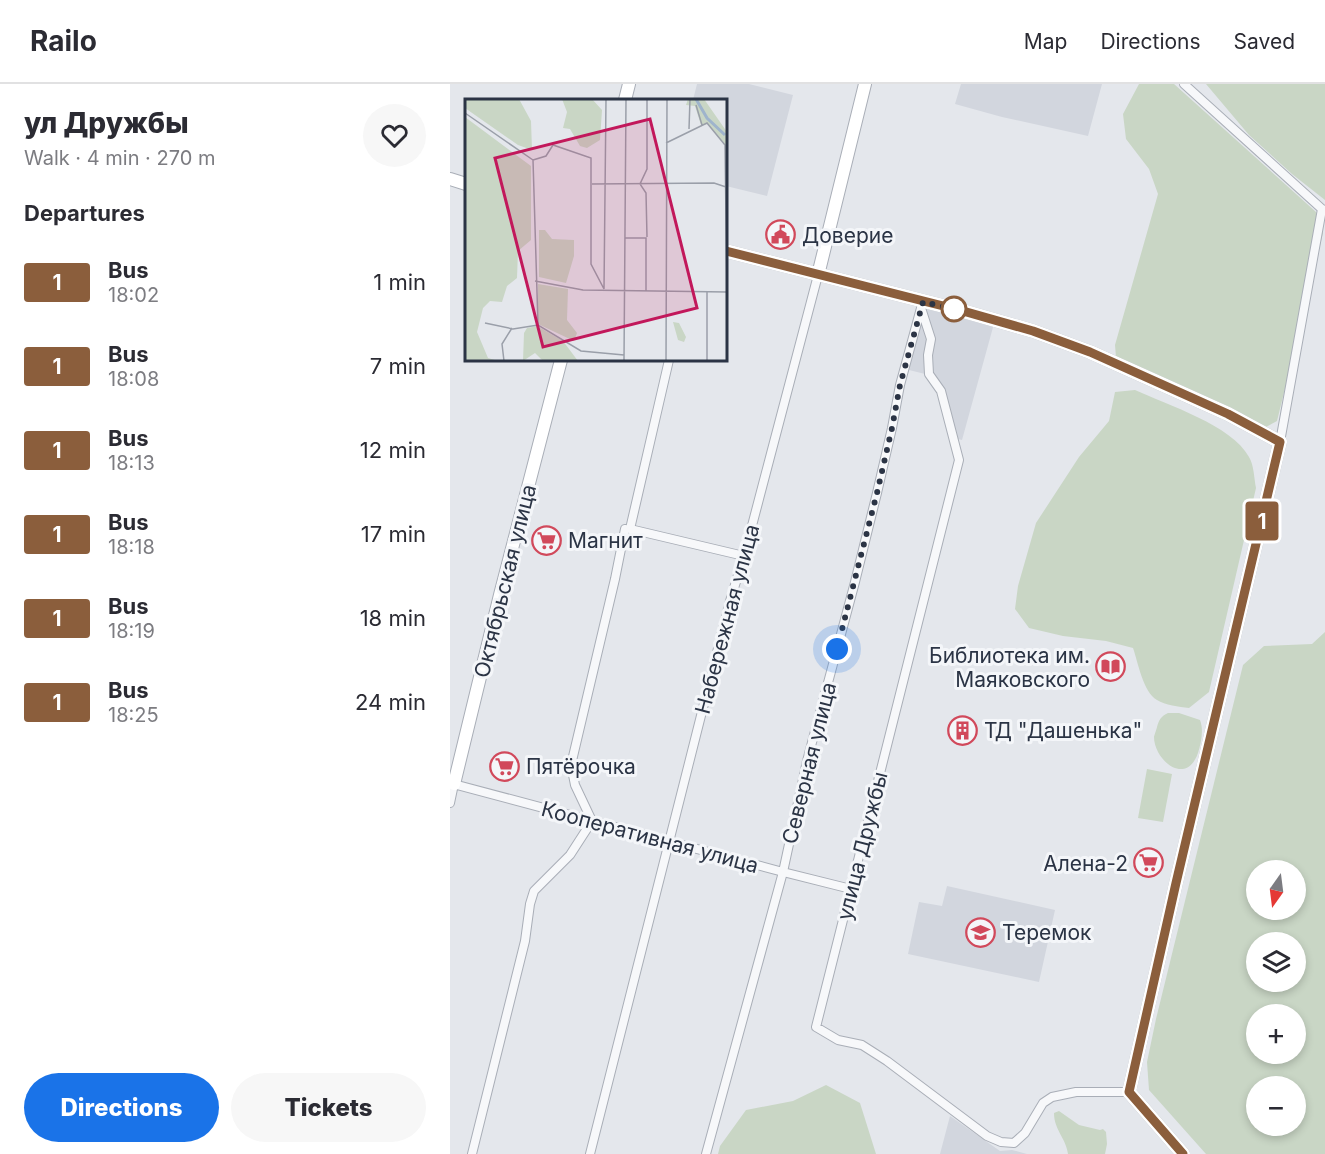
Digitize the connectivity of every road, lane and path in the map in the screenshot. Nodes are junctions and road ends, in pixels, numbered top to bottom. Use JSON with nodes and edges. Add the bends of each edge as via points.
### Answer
{"nodes":[{"id":1,"x":629,"y":84,"type":"edge"},
{"id":2,"x":865,"y":84,"type":"edge"},
{"id":3,"x":1184,"y":84,"type":"edge"},
{"id":4,"x":625,"y":99,"type":"edge"},
{"id":5,"x":450,"y":179,"type":"edge"},
{"id":6,"x":465,"y":184,"type":"edge"},
{"id":7,"x":1323,"y":209,"type":"edge"},
{"id":8,"x":728,"y":252,"type":"edge"},
{"id":9,"x":818,"y":275,"type":"junction"},
{"id":10,"x":922,"y":305,"type":"junction"},
{"id":11,"x":560,"y":362,"type":"edge"},
{"id":12,"x":669,"y":362,"type":"edge"},
{"id":13,"x":1280,"y":442,"type":"junction"},
{"id":14,"x":628,"y":529,"type":"junction"},
{"id":15,"x":744,"y":556,"type":"junction"},
{"id":16,"x":452,"y":784,"type":"edge"},
{"id":17,"x":450,"y":803,"type":"edge"},
{"id":18,"x":592,"y":821,"type":"junction"},
{"id":19,"x":669,"y":841,"type":"junction"},
{"id":20,"x":783,"y":872,"type":"junction"},
{"id":21,"x":851,"y":889,"type":"junction"},
{"id":22,"x":1129,"y":1092,"type":"junction"},
{"id":23,"x":472,"y":1154,"type":"edge"},
{"id":24,"x":590,"y":1154,"type":"edge"},
{"id":25,"x":706,"y":1154,"type":"edge"},
{"id":26,"x":1183,"y":1154,"type":"edge"}],
"edges":[{"from":1,"to":4,"type":"street"},
{"from":2,"to":9,"type":"street","name":"Набережная улица"},
{"from":3,"to":7,"type":"street"},
{"from":5,"to":6,"type":"street"},
{"from":7,"to":13,"type":"street"},
{"from":8,"to":9,"type":"street"},
{"from":9,"to":10,"type":"street"},
{"from":9,"to":15,"type":"street","name":"Набережная улица"},
{"from":10,"to":13,"type":"street","via":[[963,311],[1090,352],[1228,414]]},
{"from":10,"to":20,"type":"street","name":"Северная улица","via":[[807,761]]},
{"from":10,"to":21,"type":"street","name":"улица Дружбы","via":[[931,339],[929,375],[941,391],[959,460]]},
{"from":11,"to":16,"type":"street","name":"Октябрьская улица"},
{"from":12,"to":14,"type":"street"},
{"from":13,"to":22,"type":"street"},
{"from":14,"to":15,"type":"street"},
{"from":14,"to":18,"type":"street","via":[[571,765]]},
{"from":15,"to":19,"type":"street","name":"Набережная улица"},
{"from":16,"to":17,"type":"street","name":"Октябрьская улица"},
{"from":16,"to":18,"type":"street","name":"Кооперативная улица"},
{"from":18,"to":19,"type":"street","name":"Кооперативная улица"},
{"from":18,"to":23,"type":"street","via":[[570,855],[534,891]]},
{"from":19,"to":20,"type":"street","name":"Кооперативная улица"},
{"from":19,"to":24,"type":"street","name":"Набережная улица"},
{"from":20,"to":21,"type":"street","name":"Кооперативная улица"},
{"from":20,"to":25,"type":"street","name":"Северная улица"},
{"from":21,"to":22,"type":"street","name":"улица Дружбы","via":[[816,1027],[838,1040],[862,1045],[987,1136],[1001,1142],[1014,1143],[1025,1133],[1043,1103],[1052,1097],[1076,1092]]},
{"from":22,"to":26,"type":"street"}]}
